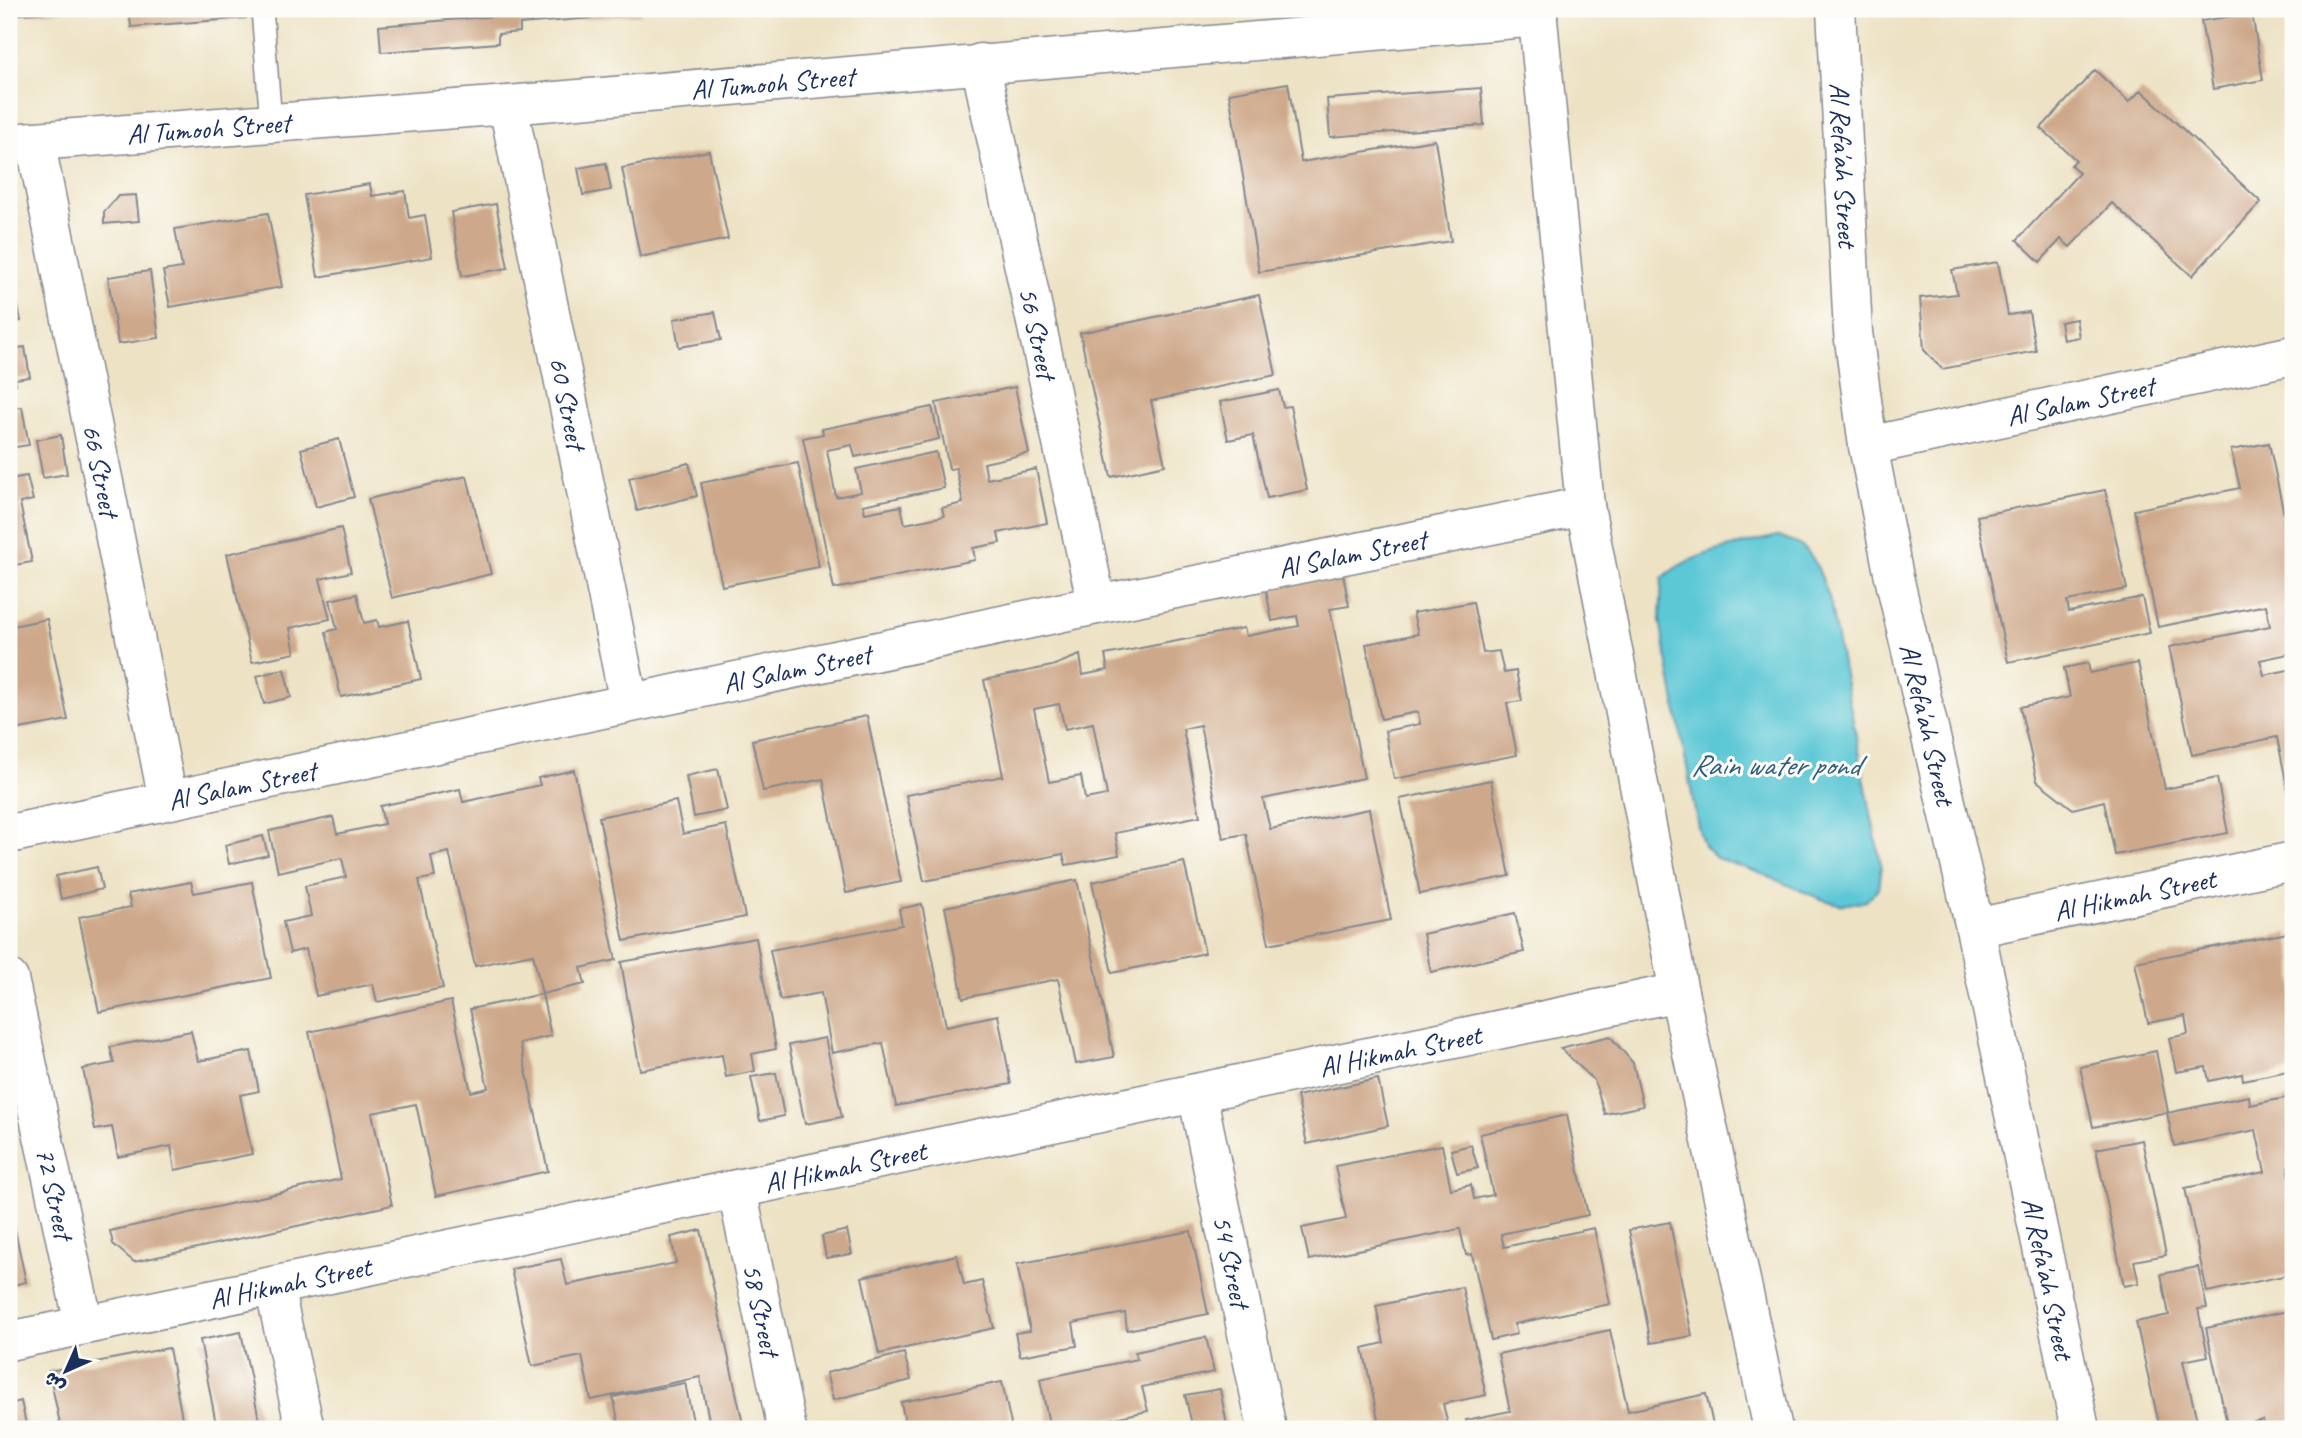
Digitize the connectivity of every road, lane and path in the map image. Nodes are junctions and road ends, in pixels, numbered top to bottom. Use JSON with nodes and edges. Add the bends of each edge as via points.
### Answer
{"nodes":[{"id":1,"x":262,"y":9,"type":"edge"},
{"id":2,"x":1836,"y":9,"type":"edge"},
{"id":3,"x":1538,"y":13,"type":"edge"},
{"id":4,"x":980,"y":63,"type":"junction"},
{"id":5,"x":508,"y":104,"type":"junction"},
{"id":6,"x":271,"y":122,"type":"junction"},
{"id":7,"x":22,"y":142,"type":"edge"},
{"id":8,"x":2293,"y":355,"type":"edge"},
{"id":9,"x":1868,"y":446,"type":"junction"},
{"id":10,"x":1585,"y":506,"type":"junction"},
{"id":11,"x":1097,"y":606,"type":"junction"},
{"id":12,"x":629,"y":703,"type":"junction"},
{"id":13,"x":168,"y":800,"type":"junction"},
{"id":14,"x":9,"y":834,"type":"edge"},
{"id":15,"x":2293,"y":861,"type":"edge"},
{"id":16,"x":1975,"y":928,"type":"junction"},
{"id":17,"x":9,"y":979,"type":"edge"},
{"id":18,"x":1679,"y":992,"type":"junction"},
{"id":19,"x":1197,"y":1093,"type":"junction"},
{"id":20,"x":737,"y":1190,"type":"junction"},
{"id":21,"x":274,"y":1286,"type":"junction"},
{"id":22,"x":84,"y":1325,"type":"junction"},
{"id":23,"x":9,"y":1341,"type":"edge"},
{"id":24,"x":305,"y":1429,"type":"edge"},
{"id":25,"x":787,"y":1429,"type":"edge"},
{"id":26,"x":1267,"y":1429,"type":"edge"},
{"id":27,"x":1773,"y":1429,"type":"edge"},
{"id":28,"x":2080,"y":1429,"type":"edge"}],
"edges":[{"from":1,"to":6,"type":"lane"},
{"from":2,"to":9,"type":"street","name":"Al Refa'ah Street","via":[[1853,332]]},
{"from":3,"to":4,"type":"street","name":"Al Tumooh Street"},
{"from":3,"to":10,"type":"street"},
{"from":4,"to":5,"type":"street","name":"Al Tumooh Street"},
{"from":4,"to":11,"type":"street","name":"56 Street"},
{"from":5,"to":6,"type":"street","name":"Al Tumooh Street"},
{"from":5,"to":12,"type":"street","name":"60 Street"},
{"from":6,"to":7,"type":"street","name":"Al Tumooh Street"},
{"from":7,"to":13,"type":"street","name":"66 Street"},
{"from":8,"to":9,"type":"street","name":"Al Salam Street"},
{"from":9,"to":16,"type":"street","name":"Al Refa'ah Street"},
{"from":10,"to":11,"type":"street","name":"Al Salam Street"},
{"from":10,"to":18,"type":"street"},
{"from":11,"to":12,"type":"street","name":"Al Salam Street"},
{"from":12,"to":13,"type":"street","name":"Al Salam Street"},
{"from":13,"to":14,"type":"street","name":"Al Salam Street"},
{"from":15,"to":16,"type":"street","name":"Al Hikmah Street"},
{"from":16,"to":28,"type":"street","name":"Al Refa'ah Street"},
{"from":17,"to":22,"type":"street","name":"72 Street"},
{"from":18,"to":19,"type":"street","name":"Al Hikmah Street"},
{"from":18,"to":27,"type":"street"},
{"from":19,"to":20,"type":"street","name":"Al Hikmah Street"},
{"from":19,"to":26,"type":"street","name":"54 Street"},
{"from":20,"to":21,"type":"street","name":"Al Hikmah Street"},
{"from":20,"to":25,"type":"street","name":"58 Street"},
{"from":21,"to":22,"type":"street","name":"Al Hikmah Street"},
{"from":21,"to":24,"type":"street"},
{"from":22,"to":23,"type":"street","name":"Al Hikmah Street"}]}
